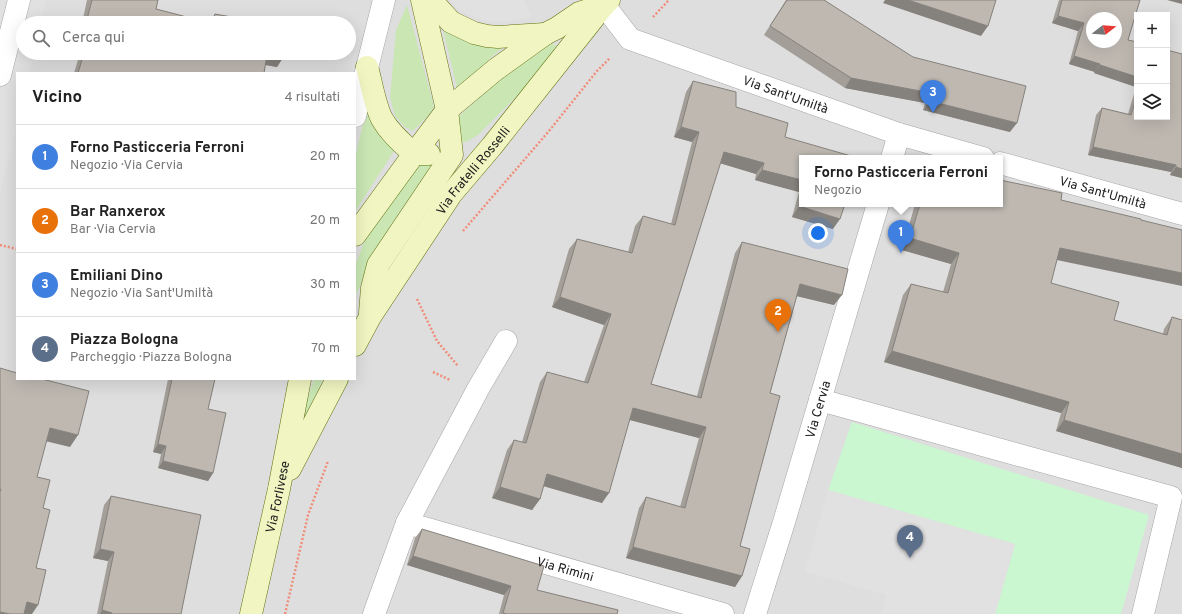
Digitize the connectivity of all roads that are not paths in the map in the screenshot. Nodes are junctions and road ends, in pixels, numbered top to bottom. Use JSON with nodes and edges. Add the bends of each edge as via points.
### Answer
{"nodes":[{"id":1,"x":19,"y":0,"type":"edge"},
{"id":2,"x":384,"y":0,"type":"edge"},
{"id":3,"x":422,"y":0,"type":"edge"},
{"id":4,"x":431,"y":0,"type":"edge"},
{"id":5,"x":606,"y":2,"type":"edge"},
{"id":6,"x":545,"y":34,"type":"junction"},
{"id":7,"x":367,"y":67,"type":"junction"},
{"id":8,"x":0,"y":75,"type":"edge"},
{"id":9,"x":447,"y":110,"type":"junction"},
{"id":10,"x":356,"y":112,"type":"edge"},
{"id":11,"x":899,"y":134,"type":"junction"},
{"id":12,"x":492,"y":146,"type":"junction"},
{"id":13,"x":414,"y":154,"type":"junction"},
{"id":14,"x":452,"y":155,"type":"junction"},
{"id":15,"x":893,"y":155,"type":"edge"},
{"id":16,"x":972,"y":155,"type":"edge"},
{"id":17,"x":1003,"y":164,"type":"edge"},
{"id":18,"x":877,"y":207,"type":"edge"},
{"id":19,"x":1182,"y":214,"type":"edge"},
{"id":20,"x":356,"y":234,"type":"edge"},
{"id":21,"x":370,"y":317,"type":"junction"},
{"id":22,"x":506,"y":341,"type":"dead end"},
{"id":23,"x":356,"y":343,"type":"edge"},
{"id":24,"x":300,"y":380,"type":"edge"},
{"id":25,"x":336,"y":380,"type":"edge"},
{"id":26,"x":820,"y":400,"type":"junction"},
{"id":27,"x":279,"y":489,"type":"junction"},
{"id":28,"x":407,"y":523,"type":"junction"},
{"id":29,"x":251,"y":614,"type":"edge"},
{"id":30,"x":374,"y":614,"type":"edge"},
{"id":31,"x":723,"y":614,"type":"edge"},
{"id":32,"x":755,"y":614,"type":"edge"},
{"id":33,"x":1144,"y":614,"type":"edge"}],
"edges":[{"from":1,"to":8,"type":"street"},
{"from":2,"to":7,"type":"street"},
{"from":3,"to":9,"type":"main road"},
{"from":4,"to":6,"type":"main road","via":[[451,22],[474,33],[498,37]]},
{"from":5,"to":6,"type":"main road","via":[[579,13]]},
{"from":5,"to":11,"type":"street","name":"Via Sant'Umiltà","via":[[630,39]]},
{"from":5,"to":12,"type":"main road","name":"Via Fratelli Rosselli"},
{"from":6,"to":9,"type":"main road","via":[[495,70]]},
{"from":7,"to":10,"type":"street"},
{"from":7,"to":13,"type":"main road","via":[[381,118],[391,132]]},
{"from":9,"to":13,"type":"main road"},
{"from":9,"to":14,"type":"main road"},
{"from":11,"to":15,"type":"street"},
{"from":11,"to":16,"type":"street","name":"Via Sant'Umiltà"},
{"from":12,"to":14,"type":"main road"},
{"from":12,"to":21,"type":"main road","name":"Via Fratelli Rosselli","via":[[452,193]]},
{"from":13,"to":14,"type":"main road"},
{"from":13,"to":20,"type":"main road"},
{"from":14,"to":21,"type":"main road","via":[[378,265],[372,288]]},
{"from":17,"to":19,"type":"street","name":"Via Sant'Umiltà"},
{"from":18,"to":26,"type":"street","name":"Via Cervia"},
{"from":21,"to":23,"type":"main road","name":"Via Fratelli Rosselli"},
{"from":22,"to":28,"type":"street"},
{"from":24,"to":27,"type":"main road","name":"Via Forlivese"},
{"from":25,"to":27,"type":"main road"},
{"from":26,"to":32,"type":"street","name":"Via Cervia"},
{"from":26,"to":33,"type":"street","via":[[1171,497]]},
{"from":27,"to":29,"type":"main road","name":"Via Forlivese"},
{"from":28,"to":30,"type":"street"},
{"from":28,"to":31,"type":"street","name":"Via Rimini"}]}
